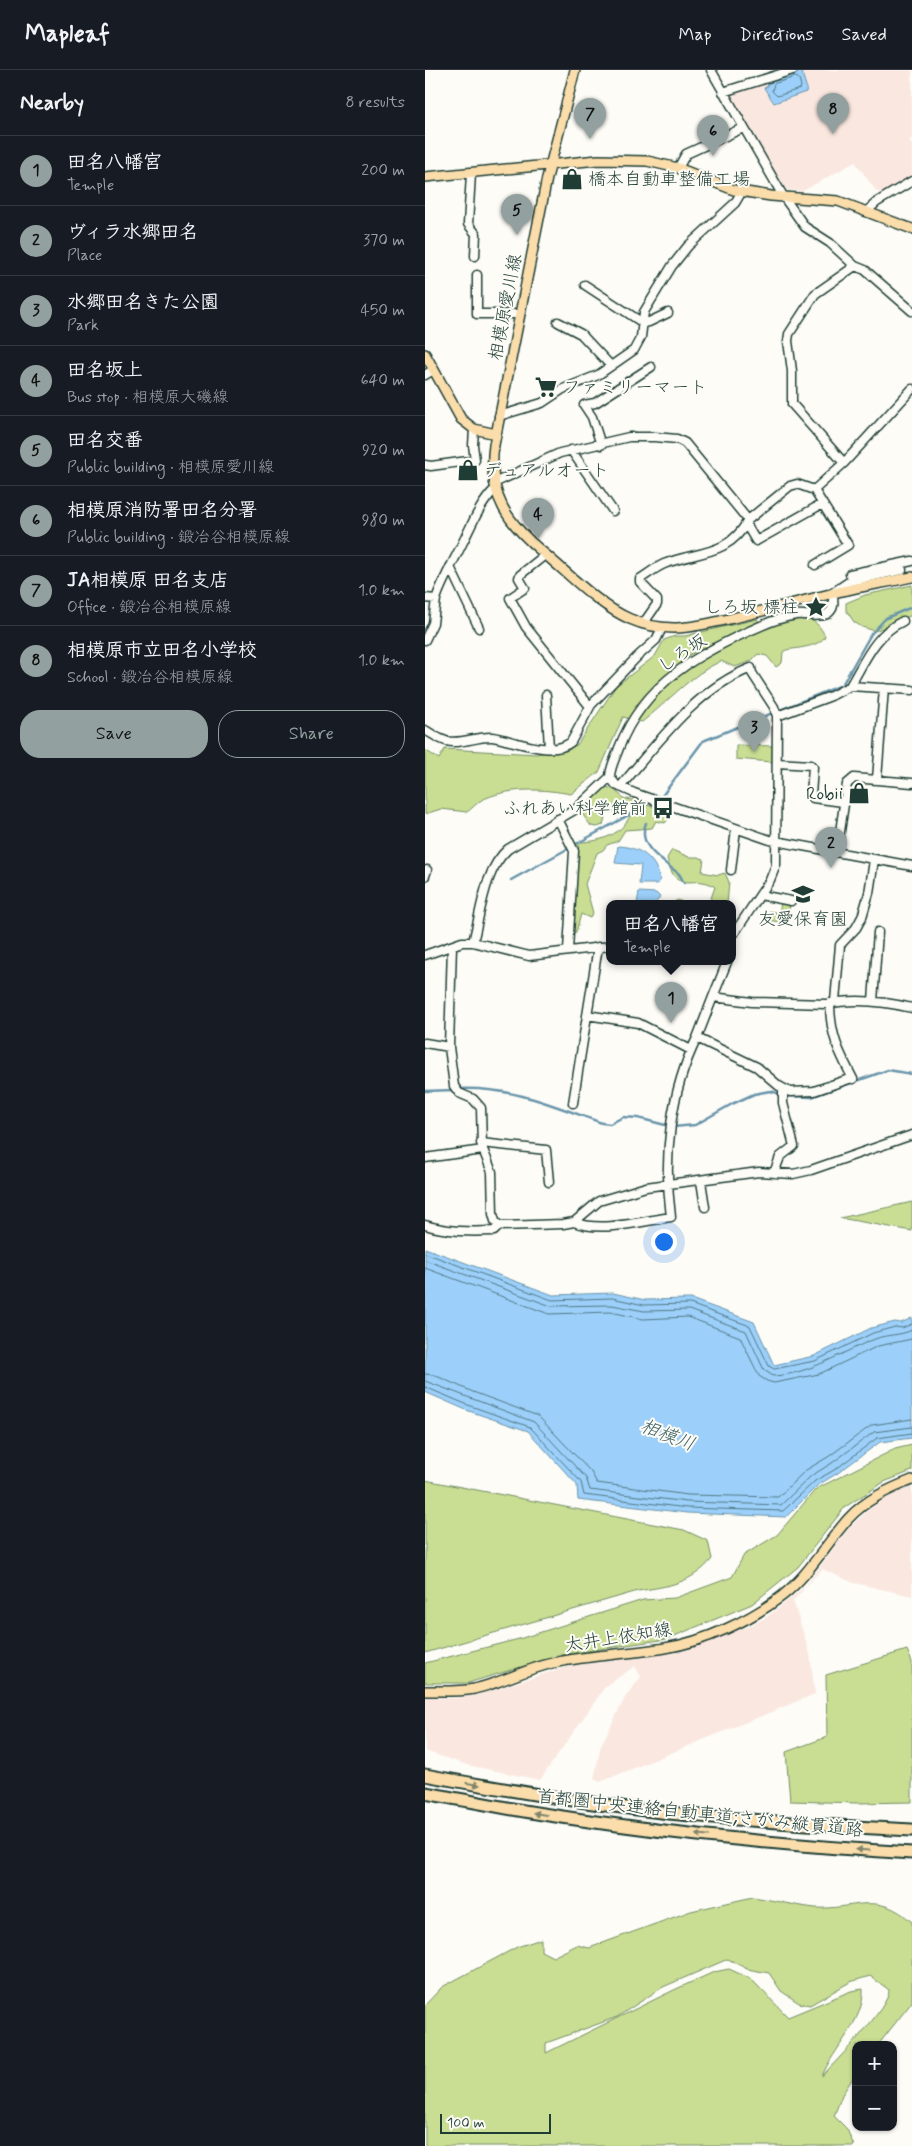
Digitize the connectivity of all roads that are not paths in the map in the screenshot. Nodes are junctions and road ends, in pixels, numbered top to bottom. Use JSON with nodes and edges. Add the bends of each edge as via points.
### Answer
{"nodes":[{"id":1,"x":575,"y":70,"type":"edge"},
{"id":2,"x":711,"y":70,"type":"edge"},
{"id":3,"x":793,"y":70,"type":"edge"},
{"id":4,"x":723,"y":92,"type":"junction"},
{"id":5,"x":743,"y":128,"type":"junction"},
{"id":6,"x":550,"y":165,"type":"junction"},
{"id":7,"x":678,"y":168,"type":"junction"},
{"id":8,"x":471,"y":174,"type":"junction"},
{"id":9,"x":425,"y":177,"type":"edge"},
{"id":10,"x":912,"y":181,"type":"edge"},
{"id":11,"x":742,"y":192,"type":"junction"},
{"id":12,"x":783,"y":196,"type":"junction"},
{"id":13,"x":867,"y":211,"type":"junction"},
{"id":14,"x":912,"y":229,"type":"edge"},
{"id":15,"x":475,"y":256,"type":"dead end"},
{"id":16,"x":855,"y":266,"type":"junction"},
{"id":17,"x":477,"y":275,"type":"dead end"},
{"id":18,"x":585,"y":286,"type":"dead end"},
{"id":19,"x":912,"y":311,"type":"edge"},
{"id":20,"x":668,"y":313,"type":"dead end"},
{"id":21,"x":520,"y":314,"type":"junction"},
{"id":22,"x":558,"y":322,"type":"dead end"},
{"id":23,"x":643,"y":323,"type":"junction"},
{"id":24,"x":425,"y":354,"type":"edge"},
{"id":25,"x":611,"y":366,"type":"junction"},
{"id":26,"x":651,"y":368,"type":"dead end"},
{"id":27,"x":429,"y":372,"type":"edge"},
{"id":28,"x":912,"y":389,"type":"edge"},
{"id":29,"x":499,"y":416,"type":"junction"},
{"id":30,"x":474,"y":429,"type":"junction"},
{"id":31,"x":496,"y":434,"type":"junction"},
{"id":32,"x":601,"y":445,"type":"junction"},
{"id":33,"x":571,"y":450,"type":"junction"},
{"id":34,"x":843,"y":463,"type":"junction"},
{"id":35,"x":425,"y":465,"type":"edge"},
{"id":36,"x":495,"y":486,"type":"junction"},
{"id":37,"x":814,"y":490,"type":"junction"},
{"id":38,"x":822,"y":504,"type":"junction"},
{"id":39,"x":613,"y":511,"type":"dead end"},
{"id":40,"x":747,"y":522,"type":"junction"},
{"id":41,"x":545,"y":554,"type":"junction"},
{"id":42,"x":912,"y":561,"type":"edge"},
{"id":43,"x":900,"y":564,"type":"junction"},
{"id":44,"x":815,"y":565,"type":"dead end"},
{"id":45,"x":450,"y":567,"type":"junction"},
{"id":46,"x":850,"y":574,"type":"dead end"},
{"id":47,"x":912,"y":577,"type":"edge"},
{"id":48,"x":832,"y":593,"type":"junction"},
{"id":49,"x":425,"y":598,"type":"edge"},
{"id":50,"x":436,"y":599,"type":"junction"},
{"id":51,"x":903,"y":621,"type":"dead end"},
{"id":52,"x":643,"y":624,"type":"junction"},
{"id":53,"x":479,"y":628,"type":"dead end"},
{"id":54,"x":662,"y":628,"type":"junction"},
{"id":55,"x":425,"y":640,"type":"edge"},
{"id":56,"x":850,"y":686,"type":"junction"},
{"id":57,"x":885,"y":688,"type":"junction"},
{"id":58,"x":912,"y":690,"type":"edge"},
{"id":59,"x":546,"y":695,"type":"dead end"},
{"id":60,"x":591,"y":706,"type":"junction"},
{"id":61,"x":777,"y":716,"type":"junction"},
{"id":62,"x":425,"y":730,"type":"edge"},
{"id":63,"x":549,"y":748,"type":"junction"},
{"id":64,"x":777,"y":763,"type":"junction"},
{"id":65,"x":912,"y":775,"type":"edge"},
{"id":66,"x":610,"y":777,"type":"junction"},
{"id":67,"x":877,"y":780,"type":"junction"},
{"id":68,"x":912,"y":782,"type":"edge"},
{"id":69,"x":620,"y":787,"type":"junction"},
{"id":70,"x":843,"y":802,"type":"junction"},
{"id":71,"x":559,"y":819,"type":"junction"},
{"id":72,"x":736,"y":829,"type":"junction"},
{"id":73,"x":775,"y":841,"type":"junction"},
{"id":74,"x":837,"y":852,"type":"junction"},
{"id":75,"x":874,"y":860,"type":"junction"},
{"id":76,"x":912,"y":866,"type":"edge"},
{"id":77,"x":731,"y":870,"type":"dead end"},
{"id":78,"x":760,"y":895,"type":"junction"},
{"id":79,"x":791,"y":901,"type":"dead end"},
{"id":80,"x":736,"y":929,"type":"edge"},
{"id":81,"x":878,"y":932,"type":"dead end"},
{"id":82,"x":473,"y":942,"type":"junction"},
{"id":83,"x":451,"y":946,"type":"junction"},
{"id":84,"x":606,"y":947,"type":"edge"},
{"id":85,"x":598,"y":948,"type":"junction"},
{"id":86,"x":568,"y":950,"type":"junction"},
{"id":87,"x":425,"y":955,"type":"edge"},
{"id":88,"x":726,"y":965,"type":"edge"},
{"id":89,"x":713,"y":997,"type":"junction"},
{"id":90,"x":873,"y":1001,"type":"junction"},
{"id":91,"x":833,"y":1002,"type":"junction"},
{"id":92,"x":912,"y":1008,"type":"edge"},
{"id":93,"x":587,"y":1015,"type":"junction"},
{"id":94,"x":697,"y":1038,"type":"junction"},
{"id":95,"x":425,"y":1043,"type":"edge"},
{"id":96,"x":449,"y":1047,"type":"junction"},
{"id":97,"x":691,"y":1050,"type":"junction"},
{"id":98,"x":783,"y":1093,"type":"junction"},
{"id":99,"x":573,"y":1103,"type":"dead end"},
{"id":100,"x":912,"y":1135,"type":"edge"},
{"id":101,"x":482,"y":1146,"type":"junction"},
{"id":102,"x":425,"y":1158,"type":"edge"},
{"id":103,"x":774,"y":1173,"type":"junction"},
{"id":104,"x":701,"y":1181,"type":"junction"},
{"id":105,"x":549,"y":1182,"type":"dead end"},
{"id":106,"x":667,"y":1185,"type":"junction"},
{"id":107,"x":705,"y":1207,"type":"dead end"},
{"id":108,"x":574,"y":1222,"type":"junction"},
{"id":109,"x":425,"y":1225,"type":"edge"},
{"id":110,"x":499,"y":1226,"type":"junction"},
{"id":111,"x":912,"y":1480,"type":"edge"},
{"id":112,"x":425,"y":1691,"type":"edge"},
{"id":113,"x":425,"y":1775,"type":"edge"},
{"id":114,"x":425,"y":1793,"type":"edge"},
{"id":115,"x":912,"y":1830,"type":"edge"},
{"id":116,"x":912,"y":1853,"type":"edge"}],
"edges":[{"from":1,"to":6,"type":"main road","name":"相模原愛川線"},
{"from":2,"to":4,"type":"street"},
{"from":3,"to":4,"type":"street"},
{"from":4,"to":5,"type":"street"},
{"from":5,"to":7,"type":"street","via":[[686,154]]},
{"from":5,"to":12,"type":"street"},
{"from":6,"to":7,"type":"main road","via":[[628,159]]},
{"from":6,"to":8,"type":"main road"},
{"from":6,"to":21,"type":"main road","name":"相模原愛川線"},
{"from":7,"to":11,"type":"main road"},
{"from":8,"to":9,"type":"main road"},
{"from":8,"to":15,"type":"street","via":[[468,224],[476,234]]},
{"from":10,"to":13,"type":"street"},
{"from":11,"to":12,"type":"main road"},
{"from":11,"to":23,"type":"street","via":[[735,203],[687,246],[648,304]]},
{"from":12,"to":13,"type":"main road","via":[[838,201]]},
{"from":12,"to":16,"type":"street","via":[[805,226]]},
{"from":13,"to":14,"type":"main road"},
{"from":16,"to":19,"type":"street","via":[[865,270]]},
{"from":16,"to":34,"type":"street","via":[[815,294],[789,334],[788,341],[792,404]]},
{"from":17,"to":21,"type":"street","via":[[477,314]]},
{"from":18,"to":23,"type":"street"},
{"from":20,"to":23,"type":"street"},
{"from":21,"to":29,"type":"main road","name":"相模原愛川線"},
{"from":22,"to":25,"type":"street","via":[[581,334]]},
{"from":23,"to":25,"type":"street","via":[[634,350]]},
{"from":24,"to":27,"type":"main road"},
{"from":25,"to":29,"type":"street","via":[[590,379],[563,389],[542,404]]},
{"from":26,"to":32,"type":"street","via":[[595,402],[584,405],[592,417]]},
{"from":27,"to":30,"type":"main road","via":[[457,414]]},
{"from":28,"to":34,"type":"street"},
{"from":29,"to":31,"type":"main road","name":"相模原愛川線"},
{"from":30,"to":31,"type":"main road"},
{"from":30,"to":35,"type":"street","via":[[475,460]]},
{"from":31,"to":36,"type":"main road","name":"相模原愛川線","via":[[492,466]]},
{"from":32,"to":33,"type":"street"},
{"from":32,"to":40,"type":"street","via":[[643,436],[682,441]]},
{"from":33,"to":36,"type":"street"},
{"from":33,"to":39,"type":"street"},
{"from":34,"to":37,"type":"street"},
{"from":36,"to":41,"type":"main road","name":"相模原愛川線","via":[[503,510],[513,524]]},
{"from":36,"to":45,"type":"street"},
{"from":37,"to":38,"type":"street"},
{"from":37,"to":40,"type":"street","via":[[797,484],[790,486]]},
{"from":38,"to":40,"type":"street","via":[[757,541]]},
{"from":38,"to":44,"type":"street","via":[[848,545]]},
{"from":40,"to":52,"type":"street","via":[[738,535],[722,546],[700,556],[665,564],[640,579],[657,600]]},
{"from":41,"to":52,"type":"main road","name":"相模原愛川線","via":[[607,605]]},
{"from":41,"to":60,"type":"street","via":[[520,575],[525,588],[509,598],[527,627]]},
{"from":42,"to":43,"type":"street"},
{"from":43,"to":46,"type":"street"},
{"from":43,"to":48,"type":"street","via":[[901,570],[850,581]]},
{"from":45,"to":50,"type":"street"},
{"from":45,"to":53,"type":"street"},
{"from":47,"to":48,"type":"main road","name":"相模原愛川線"},
{"from":48,"to":54,"type":"main road","name":"相模原愛川線","via":[[695,627]]},
{"from":48,"to":66,"type":"street","name":"しろ坂","via":[[834,604],[827,613],[796,615],[765,624],[676,671],[631,721]]},
{"from":49,"to":50,"type":"street"},
{"from":50,"to":55,"type":"street","via":[[433,623]]},
{"from":51,"to":56,"type":"street","via":[[886,630],[878,639]]},
{"from":52,"to":54,"type":"main road","name":"相模原愛川線"},
{"from":54,"to":60,"type":"street","via":[[656,640]]},
{"from":56,"to":57,"type":"street"},
{"from":56,"to":61,"type":"street"},
{"from":57,"to":58,"type":"street"},
{"from":57,"to":67,"type":"street"},
{"from":59,"to":63,"type":"street"},
{"from":60,"to":63,"type":"street","via":[[571,742]]},
{"from":61,"to":64,"type":"street"},
{"from":61,"to":69,"type":"street","via":[[751,668],[732,675],[694,704]]},
{"from":62,"to":63,"type":"street","via":[[449,742],[491,737]]},
{"from":64,"to":70,"type":"street","via":[[811,765],[811,796]]},
{"from":64,"to":73,"type":"street"},
{"from":65,"to":68,"type":"street"},
{"from":66,"to":69,"type":"street"},
{"from":66,"to":71,"type":"street","via":[[576,809]]},
{"from":67,"to":68,"type":"street"},
{"from":67,"to":70,"type":"street","via":[[850,780]]},
{"from":69,"to":72,"type":"street"},
{"from":70,"to":74,"type":"street"},
{"from":71,"to":82,"type":"street","via":[[508,849],[495,862]]},
{"from":71,"to":86,"type":"street","via":[[572,847]]},
{"from":72,"to":73,"type":"street"},
{"from":72,"to":77,"type":"street"},
{"from":73,"to":74,"type":"street"},
{"from":73,"to":78,"type":"street","via":[[776,865]]},
{"from":74,"to":75,"type":"street"},
{"from":75,"to":76,"type":"street"},
{"from":75,"to":91,"type":"street","via":[[862,917],[840,945]]},
{"from":78,"to":79,"type":"street"},
{"from":78,"to":80,"type":"street"},
{"from":81,"to":90,"type":"street"},
{"from":82,"to":83,"type":"street"},
{"from":82,"to":86,"type":"street","via":[[521,955]]},
{"from":83,"to":87,"type":"street"},
{"from":83,"to":96,"type":"street"},
{"from":84,"to":85,"type":"street"},
{"from":85,"to":86,"type":"street"},
{"from":85,"to":93,"type":"street"},
{"from":88,"to":89,"type":"street"},
{"from":89,"to":91,"type":"street","via":[[752,1002]]},
{"from":89,"to":94,"type":"street"},
{"from":90,"to":91,"type":"street"},
{"from":90,"to":92,"type":"street"},
{"from":91,"to":98,"type":"street","via":[[831,1032],[853,1079],[814,1091]]},
{"from":93,"to":97,"type":"street","via":[[638,1023]]},
{"from":93,"to":99,"type":"street"},
{"from":94,"to":97,"type":"street"},
{"from":94,"to":98,"type":"street","via":[[757,1067]]},
{"from":95,"to":96,"type":"street"},
{"from":96,"to":101,"type":"street","via":[[454,1086],[481,1108]]},
{"from":97,"to":106,"type":"street","via":[[682,1071],[671,1126]]},
{"from":98,"to":103,"type":"street","via":[[793,1146],[780,1156]]},
{"from":100,"to":103,"type":"street","via":[[811,1170],[793,1174]]},
{"from":101,"to":102,"type":"street"},
{"from":101,"to":105,"type":"street","via":[[546,1150]]},
{"from":101,"to":110,"type":"street","via":[[492,1172],[493,1214]]},
{"from":103,"to":104,"type":"street","via":[[759,1172]]},
{"from":104,"to":106,"type":"street"},
{"from":104,"to":107,"type":"street"},
{"from":106,"to":108,"type":"street","via":[[646,1187],[599,1201]]},
{"from":106,"to":108,"type":"street","via":[[671,1217],[617,1226],[584,1226]]},
{"from":108,"to":110,"type":"street"},
{"from":109,"to":110,"type":"street","via":[[467,1232],[494,1231]]},
{"from":111,"to":112,"type":"main road","name":"太井上依知線","via":[[892,1488],[848,1519],[798,1583],[784,1594],[763,1610],[717,1632],[667,1648],[550,1664],[472,1689]]},
{"from":113,"to":115,"type":"highway","name":"首都圏中央連絡自動車道;さがみ縦貫道路","one_way":true,"via":[[667,1812]]},
{"from":116,"to":114,"type":"highway","name":"首都圏中央連絡自動車道;さがみ縦貫道路","one_way":true,"via":[[666,1831]]}]}
